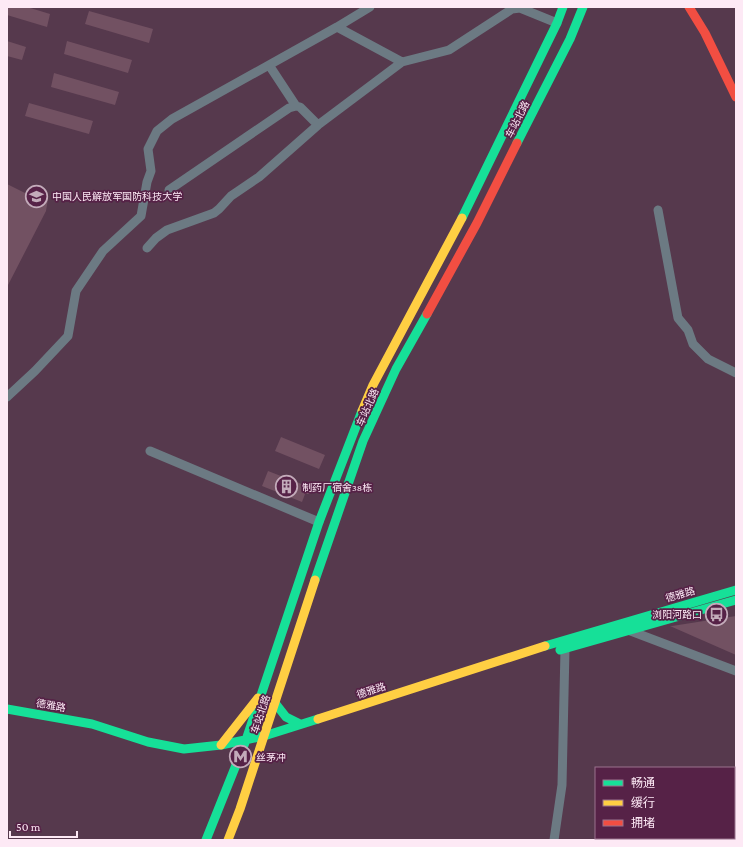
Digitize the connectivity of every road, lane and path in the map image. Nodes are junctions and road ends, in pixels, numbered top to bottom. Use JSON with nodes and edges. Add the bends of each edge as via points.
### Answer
{"nodes":[{"id":1,"x":370,"y":7,"type":"edge"},
{"id":2,"x":563,"y":7,"type":"edge"},
{"id":3,"x":583,"y":7,"type":"edge"},
{"id":4,"x":691,"y":8,"type":"edge"},
{"id":5,"x":557,"y":23,"type":"junction"},
{"id":6,"x":337,"y":27,"type":"junction"},
{"id":7,"x":402,"y":62,"type":"junction"},
{"id":8,"x":269,"y":65,"type":"junction"},
{"id":9,"x":736,"y":97,"type":"edge"},
{"id":10,"x":296,"y":106,"type":"junction"},
{"id":11,"x":318,"y":125,"type":"junction"},
{"id":12,"x":169,"y":190,"type":"dead end"},
{"id":13,"x":658,"y":210,"type":"dead end"},
{"id":14,"x":147,"y":248,"type":"dead end"},
{"id":15,"x":736,"y":373,"type":"edge"},
{"id":16,"x":7,"y":397,"type":"edge"},
{"id":17,"x":150,"y":451,"type":"dead end"},
{"id":18,"x":319,"y":522,"type":"junction"},
{"id":19,"x":736,"y":590,"type":"edge"},
{"id":20,"x":736,"y":600,"type":"edge"},
{"id":21,"x":628,"y":630,"type":"junction"},
{"id":22,"x":565,"y":649,"type":"junction"},
{"id":23,"x":736,"y":671,"type":"edge"},
{"id":24,"x":260,"y":696,"type":"junction"},
{"id":25,"x":275,"y":703,"type":"junction"},
{"id":26,"x":7,"y":709,"type":"edge"},
{"id":27,"x":7,"y":714,"type":"edge"},
{"id":28,"x":300,"y":724,"type":"junction"},
{"id":29,"x":264,"y":736,"type":"junction"},
{"id":30,"x":244,"y":744,"type":"junction"},
{"id":31,"x":221,"y":745,"type":"junction"},
{"id":32,"x":261,"y":746,"type":"junction"},
{"id":33,"x":206,"y":840,"type":"edge"},
{"id":34,"x":228,"y":840,"type":"edge"},
{"id":35,"x":554,"y":840,"type":"edge"}],
"edges":[{"from":1,"to":6,"type":"street"},
{"from":2,"to":5,"type":"main road","name":"车站北路"},
{"from":3,"to":25,"type":"main road","name":"车站北路","via":[[570,39],[477,223],[396,369],[363,441]]},
{"from":4,"to":9,"type":"main road"},
{"from":5,"to":7,"type":"street","via":[[520,8],[512,9],[448,50]]},
{"from":5,"to":18,"type":"main road","name":"车站北路","via":[[458,226],[373,385]]},
{"from":6,"to":7,"type":"street"},
{"from":6,"to":8,"type":"street"},
{"from":7,"to":11,"type":"street"},
{"from":8,"to":10,"type":"street"},
{"from":8,"to":16,"type":"street","via":[[172,119],[157,131],[148,149],[151,171],[141,216],[103,251],[76,291],[68,336]]},
{"from":10,"to":11,"type":"street","via":[[303,109]]},
{"from":10,"to":12,"type":"street","via":[[289,108]]},
{"from":11,"to":14,"type":"street","via":[[214,213],[167,230]]},
{"from":13,"to":15,"type":"street","via":[[678,318],[688,330],[693,344],[708,359]]},
{"from":17,"to":18,"type":"street"},
{"from":18,"to":24,"type":"main road","name":"车站北路"},
{"from":19,"to":28,"type":"main road","name":"德雅路","via":[[587,633]]},
{"from":20,"to":21,"type":"main road","name":"德雅路"},
{"from":21,"to":22,"type":"main road","name":"德雅路"},
{"from":21,"to":23,"type":"street"},
{"from":22,"to":32,"type":"main road","name":"德雅路","via":[[314,726]]},
{"from":22,"to":35,"type":"street","via":[[562,785]]},
{"from":24,"to":30,"type":"main road","name":"车站北路"},
{"from":24,"to":31,"type":"main road"},
{"from":25,"to":28,"type":"main road","via":[[286,717]]},
{"from":25,"to":29,"type":"main road","name":"车站北路"},
{"from":26,"to":31,"type":"main road","name":"德雅路","via":[[92,724],[175,748]]},
{"from":27,"to":30,"type":"main road","name":"德雅路","via":[[91,729],[175,753],[214,752]]},
{"from":28,"to":29,"type":"main road","name":"德雅路"},
{"from":29,"to":30,"type":"main road","name":"德雅路"},
{"from":29,"to":32,"type":"main road","name":"车站北路"},
{"from":30,"to":31,"type":"main road","name":"德雅路"},
{"from":30,"to":32,"type":"main road","name":"德雅路"},
{"from":30,"to":33,"type":"main road","name":"车站北路"},
{"from":32,"to":34,"type":"main road","name":"车站北路"}]}
